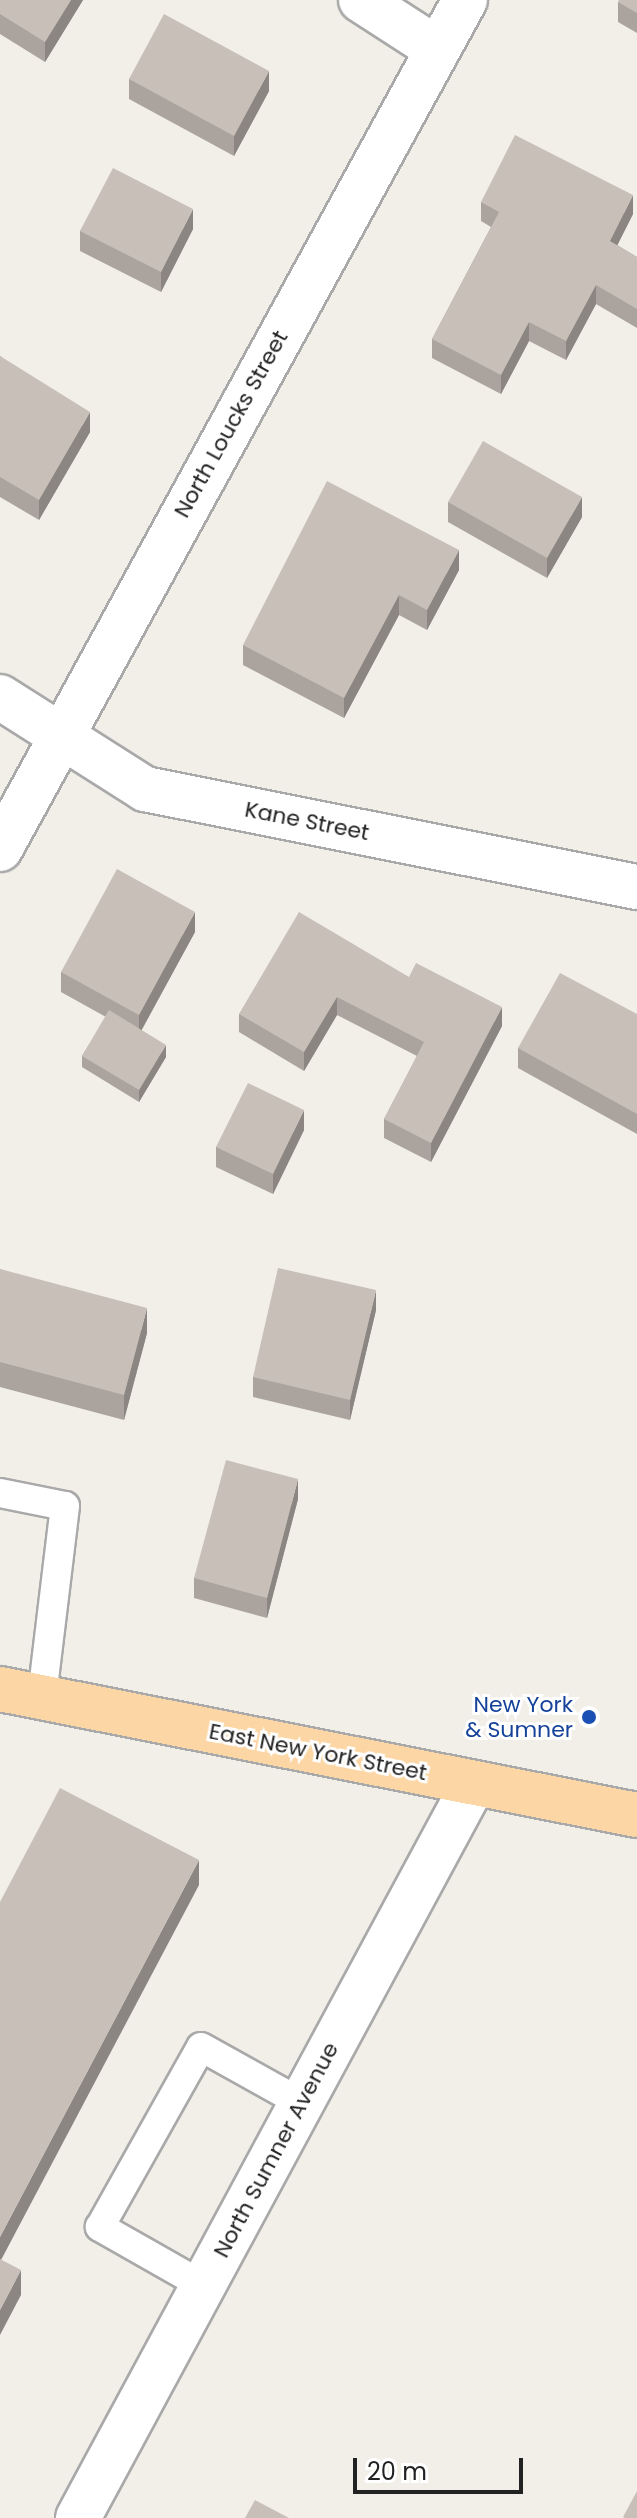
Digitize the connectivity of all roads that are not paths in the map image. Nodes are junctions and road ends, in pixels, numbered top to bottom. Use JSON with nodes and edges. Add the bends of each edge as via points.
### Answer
{"nodes":[{"id":1,"x":361,"y":0,"type":"edge"},
{"id":2,"x":465,"y":0,"type":"edge"},
{"id":3,"x":437,"y":49,"type":"junction"},
{"id":4,"x":0,"y":697,"type":"edge"},
{"id":5,"x":60,"y":736,"type":"junction"},
{"id":6,"x":0,"y":849,"type":"edge"},
{"id":7,"x":637,"y":887,"type":"edge"},
{"id":8,"x":0,"y":1493,"type":"edge"},
{"id":9,"x":11,"y":1691,"type":"edge"},
{"id":10,"x":474,"y":1783,"type":"junction"},
{"id":11,"x":637,"y":1815,"type":"edge"},
{"id":12,"x":300,"y":2102,"type":"junction"},
{"id":13,"x":204,"y":2286,"type":"junction"},
{"id":14,"x":78,"y":2518,"type":"edge"}],
"edges":[{"from":1,"to":3,"type":"street"},
{"from":2,"to":3,"type":"street","name":"North Loucks Street"},
{"from":3,"to":5,"type":"street","name":"North Loucks Street"},
{"from":4,"to":5,"type":"street","name":"Kane Street"},
{"from":5,"to":6,"type":"street","name":"North Loucks Street"},
{"from":5,"to":7,"type":"street","name":"Kane Street","via":[[145,789]]},
{"from":8,"to":9,"type":"lane","via":[[65,1506]]},
{"from":9,"to":10,"type":"main road","name":"East New York Street"},
{"from":10,"to":11,"type":"main road","name":"East New York Street"},
{"from":10,"to":12,"type":"street","name":"North Sumner Avenue"},
{"from":12,"to":13,"type":"street","name":"North Sumner Avenue"},
{"from":12,"to":13,"type":"lane","via":[[201,2047],[100,2227]]},
{"from":13,"to":14,"type":"street","name":"North Sumner Avenue"}]}
